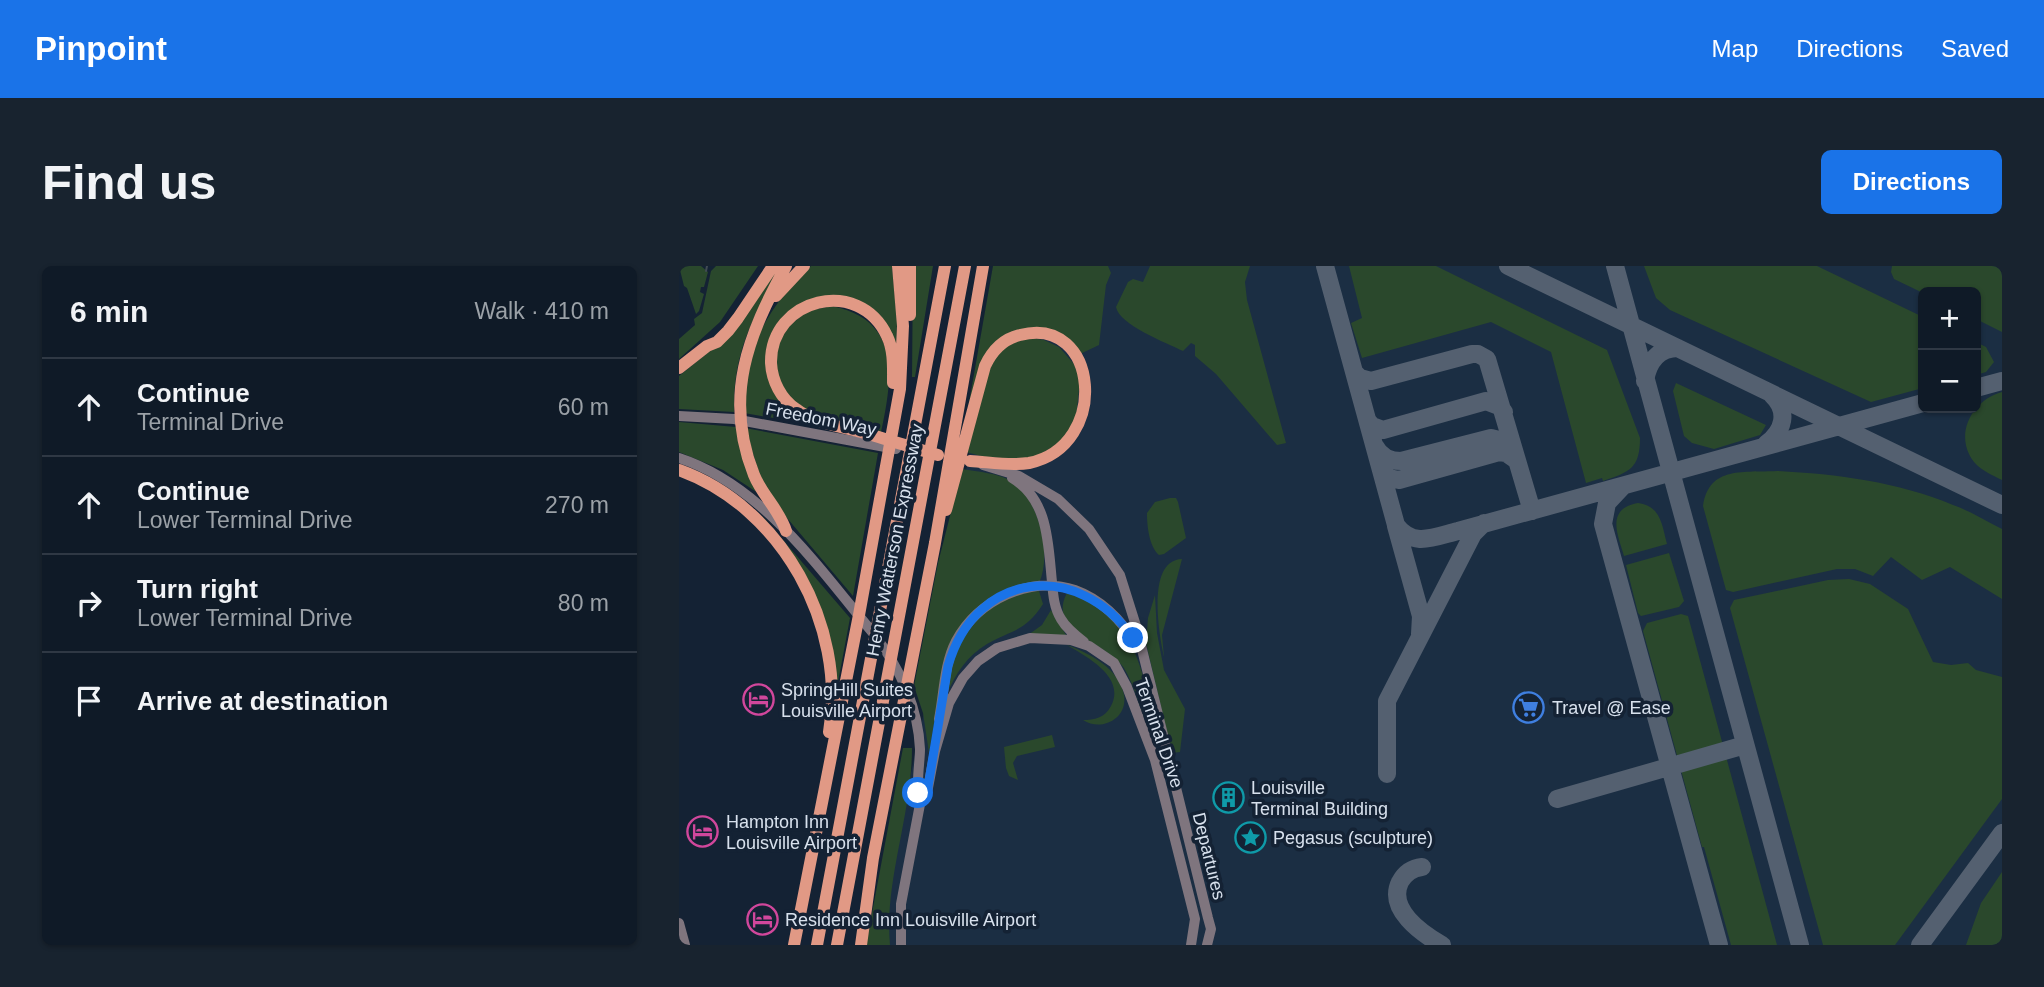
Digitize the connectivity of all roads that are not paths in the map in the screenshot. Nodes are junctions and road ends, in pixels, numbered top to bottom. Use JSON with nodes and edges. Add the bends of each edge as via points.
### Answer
{"nodes":[{"id":1,"x":765,"y":266,"type":"edge"},
{"id":2,"x":773,"y":266,"type":"edge"},
{"id":3,"x":786,"y":266,"type":"edge"},
{"id":4,"x":804,"y":266,"type":"edge"},
{"id":5,"x":898,"y":266,"type":"edge"},
{"id":6,"x":910,"y":266,"type":"edge"},
{"id":7,"x":938,"y":266,"type":"edge"},
{"id":8,"x":945,"y":266,"type":"edge"},
{"id":9,"x":965,"y":266,"type":"edge"},
{"id":10,"x":986,"y":266,"type":"edge"},
{"id":11,"x":761,"y":316,"type":"junction"},
{"id":12,"x":935,"y":317,"type":"junction"},
{"id":13,"x":707,"y":346,"type":"junction"},
{"id":14,"x":679,"y":368,"type":"edge"},
{"id":15,"x":679,"y":416,"type":"edge"},
{"id":16,"x":894,"y":418,"type":"junction"},
{"id":17,"x":862,"y":438,"type":"junction"},
{"id":18,"x":889,"y":443,"type":"junction"},
{"id":19,"x":938,"y":456,"type":"joint"},
{"id":20,"x":679,"y":458,"type":"edge"},
{"id":21,"x":970,"y":461,"type":"junction"},
{"id":22,"x":679,"y":470,"type":"edge"},
{"id":23,"x":996,"y":470,"type":"junction"},
{"id":24,"x":786,"y":531,"type":"junction"},
{"id":25,"x":935,"y":543,"type":"junction"},
{"id":26,"x":1094,"y":649,"type":"junction"},
{"id":27,"x":1142,"y":653,"type":"junction"},
{"id":28,"x":935,"y":751,"type":"junction"},
{"id":29,"x":822,"y":798,"type":"junction"},
{"id":30,"x":921,"y":799,"type":"junction"},
{"id":31,"x":873,"y":858,"type":"junction"},
{"id":32,"x":679,"y":923,"type":"edge"},
{"id":33,"x":685,"y":945,"type":"edge"},
{"id":34,"x":794,"y":945,"type":"edge"},
{"id":35,"x":817,"y":945,"type":"edge"},
{"id":36,"x":837,"y":945,"type":"edge"},
{"id":37,"x":854,"y":945,"type":"edge"},
{"id":38,"x":860,"y":945,"type":"edge"},
{"id":39,"x":901,"y":945,"type":"edge"},
{"id":40,"x":1191,"y":945,"type":"edge"},
{"id":41,"x":1207,"y":945,"type":"edge"}],
"edges":[{"from":1,"to":13,"type":"highway"},
{"from":2,"to":13,"type":"highway","via":[[739,318],[717,342]]},
{"from":3,"to":11,"type":"highway"},
{"from":4,"to":11,"type":"highway"},
{"from":5,"to":16,"type":"highway","via":[[903,349]]},
{"from":6,"to":16,"type":"highway","via":[[907,366]]},
{"from":7,"to":12,"type":"highway","via":[[931,300]]},
{"from":8,"to":12,"type":"highway","name":"Henry Watterson Expressway"},
{"from":9,"to":36,"type":"highway","name":"Henry Watterson Expressway"},
{"from":10,"to":25,"type":"highway"},
{"from":11,"to":24,"type":"highway","via":[[743,372],[740,424],[758,483]]},
{"from":12,"to":35,"type":"highway","name":"Henry Watterson Expressway"},
{"from":13,"to":14,"type":"highway"},
{"from":15,"to":17,"type":"main road","name":"Freedom Way","via":[[718,417]]},
{"from":16,"to":18,"type":"highway"},
{"from":17,"to":18,"type":"highway","via":[[804,415],[783,397],[776,383],[771,360],[777,335],[791,316],[815,303],[853,304],[873,316],[887,335],[893,374]]},
{"from":17,"to":19,"type":"highway"},
{"from":18,"to":29,"type":"highway"},
{"from":19,"to":21,"type":"main road"},
{"from":20,"to":24,"type":"main road","name":"Terminal Drive","via":[[735,485]]},
{"from":21,"to":23,"type":"main road"},
{"from":21,"to":25,"type":"highway","via":[[1035,461],[1057,451],[1072,437],[1083,417],[1086,390],[1081,366],[1065,344],[1049,335],[1028,333],[1006,340],[991,355]]},
{"from":22,"to":29,"type":"highway","via":[[718,489],[762,525],[790,559],[813,600],[832,683]]},
{"from":23,"to":26,"type":"main road","via":[[1016,480],[1037,503],[1045,524],[1053,597],[1063,622]]},
{"from":23,"to":27,"type":"main road","name":"Departures","via":[[1020,476],[1058,499],[1100,542],[1127,590]]},
{"from":24,"to":30,"type":"main road","name":"Terminal Drive","via":[[885,649],[904,682],[919,743]]},
{"from":25,"to":31,"type":"highway"},
{"from":26,"to":28,"type":"main road","name":"Terminal Drive","via":[[1071,640],[1041,637],[1018,640],[987,654],[956,688]]},
{"from":26,"to":40,"type":"main road","name":"Terminal Drive","via":[[1114,663],[1124,678],[1155,760],[1195,919]]},
{"from":27,"to":28,"type":"main road","via":[[1117,617],[1078,591],[1053,586],[1006,594],[979,612],[956,641]]},
{"from":27,"to":41,"type":"main road","name":"Departures","via":[[1210,929]]},
{"from":28,"to":30,"type":"main road","name":"Terminal Drive","via":[[927,793]]},
{"from":29,"to":34,"type":"highway"},
{"from":30,"to":39,"type":"main road","name":"Terminal Drive","via":[[901,904]]},
{"from":31,"to":37,"type":"highway"},
{"from":31,"to":38,"type":"highway"},
{"from":32,"to":33,"type":"main road"}]}
